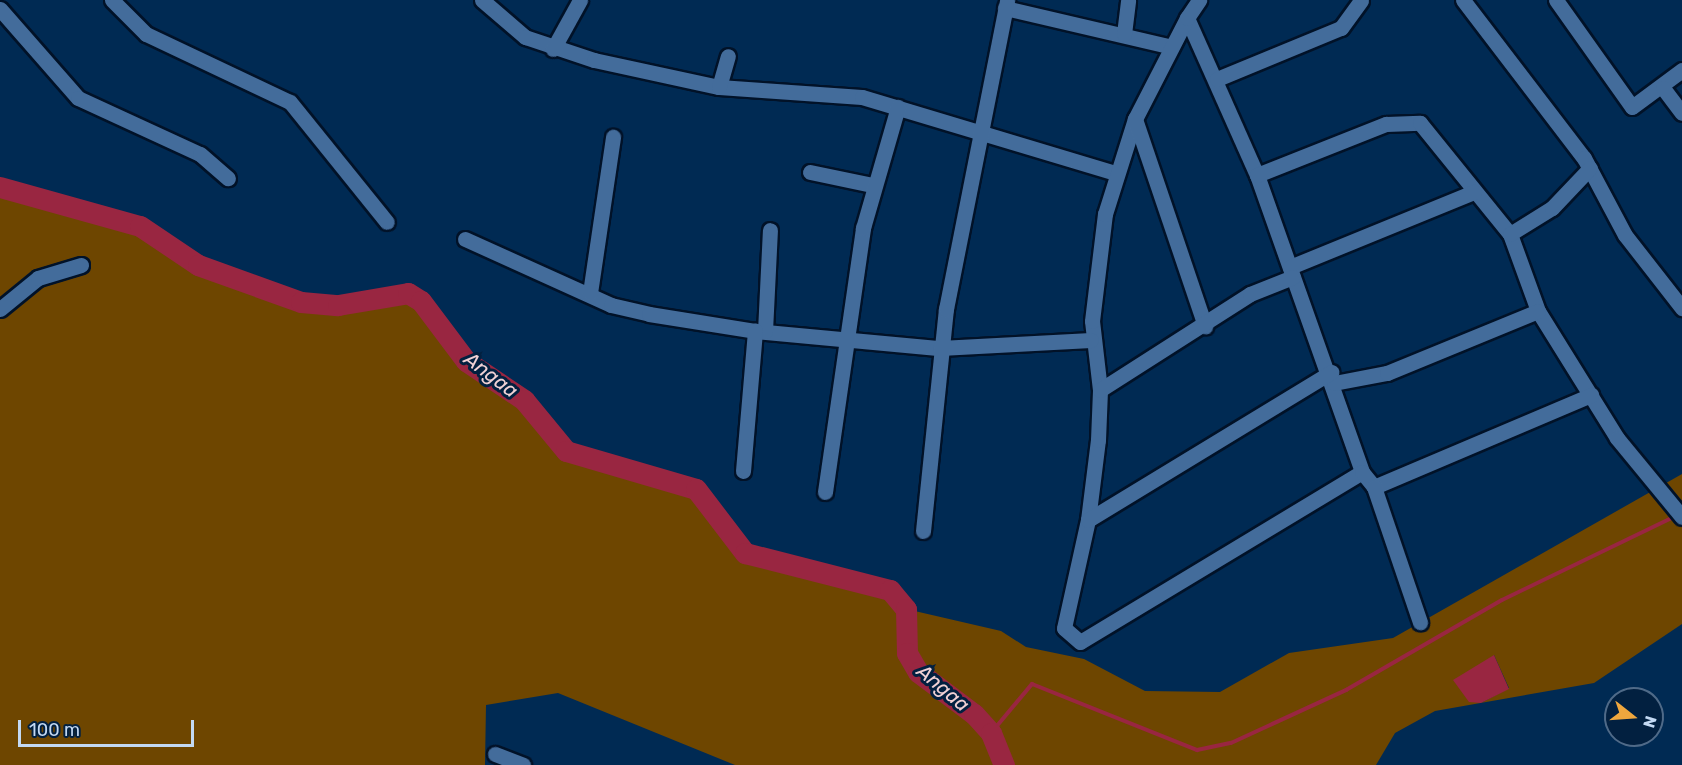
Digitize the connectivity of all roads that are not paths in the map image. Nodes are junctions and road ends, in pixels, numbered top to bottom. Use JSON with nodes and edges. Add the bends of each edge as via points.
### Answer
{"nodes":[{"id":1,"x":112,"y":0,"type":"edge"},
{"id":2,"x":482,"y":0,"type":"edge"},
{"id":3,"x":580,"y":0,"type":"edge"},
{"id":4,"x":1128,"y":0,"type":"edge"},
{"id":5,"x":1199,"y":0,"type":"edge"},
{"id":6,"x":1361,"y":0,"type":"edge"},
{"id":7,"x":1463,"y":0,"type":"edge"},
{"id":8,"x":1557,"y":0,"type":"edge"},
{"id":9,"x":1006,"y":4,"type":"edge"},
{"id":10,"x":0,"y":9,"type":"edge"},
{"id":11,"x":1187,"y":18,"type":"junction"},
{"id":12,"x":1124,"y":34,"type":"junction"},
{"id":13,"x":1172,"y":47,"type":"junction"},
{"id":14,"x":553,"y":49,"type":"junction"},
{"id":15,"x":728,"y":56,"type":"dead end"},
{"id":16,"x":1682,"y":70,"type":"edge"},
{"id":17,"x":1217,"y":79,"type":"junction"},
{"id":18,"x":719,"y":87,"type":"junction"},
{"id":19,"x":1663,"y":88,"type":"junction"},
{"id":20,"x":898,"y":107,"type":"junction"},
{"id":21,"x":1682,"y":113,"type":"edge"},
{"id":22,"x":1136,"y":119,"type":"junction"},
{"id":23,"x":978,"y":129,"type":"junction"},
{"id":24,"x":613,"y":137,"type":"dead end"},
{"id":25,"x":1590,"y":168,"type":"junction"},
{"id":26,"x":810,"y":172,"type":"dead end"},
{"id":27,"x":1115,"y":172,"type":"junction"},
{"id":28,"x":1257,"y":175,"type":"junction"},
{"id":29,"x":228,"y":178,"type":"dead end"},
{"id":30,"x":872,"y":185,"type":"junction"},
{"id":31,"x":1474,"y":192,"type":"junction"},
{"id":32,"x":387,"y":222,"type":"dead end"},
{"id":33,"x":770,"y":230,"type":"dead end"},
{"id":34,"x":1510,"y":234,"type":"junction"},
{"id":35,"x":465,"y":239,"type":"dead end"},
{"id":36,"x":81,"y":265,"type":"dead end"},
{"id":37,"x":1291,"y":272,"type":"junction"},
{"id":38,"x":590,"y":293,"type":"junction"},
{"id":39,"x":1682,"y":308,"type":"edge"},
{"id":40,"x":0,"y":309,"type":"edge"},
{"id":41,"x":1538,"y":311,"type":"junction"},
{"id":42,"x":1205,"y":326,"type":"junction"},
{"id":43,"x":760,"y":331,"type":"junction"},
{"id":44,"x":847,"y":338,"type":"junction"},
{"id":45,"x":1091,"y":340,"type":"junction"},
{"id":46,"x":940,"y":348,"type":"junction"},
{"id":47,"x":1333,"y":378,"type":"junction"},
{"id":48,"x":1100,"y":390,"type":"junction"},
{"id":49,"x":1591,"y":395,"type":"junction"},
{"id":50,"x":743,"y":471,"type":"dead end"},
{"id":51,"x":1362,"y":472,"type":"junction"},
{"id":52,"x":1374,"y":487,"type":"junction"},
{"id":53,"x":825,"y":492,"type":"dead end"},
{"id":54,"x":1682,"y":517,"type":"edge"},
{"id":55,"x":1088,"y":520,"type":"junction"},
{"id":56,"x":923,"y":531,"type":"dead end"},
{"id":57,"x":1420,"y":622,"type":"dead end"},
{"id":58,"x":495,"y":754,"type":"dead end"},
{"id":59,"x":523,"y":765,"type":"edge"}],
"edges":[{"from":1,"to":32,"type":"street","via":[[146,34],[290,102]]},
{"from":2,"to":14,"type":"street","via":[[525,37]]},
{"from":3,"to":14,"type":"street"},
{"from":4,"to":12,"type":"street"},
{"from":5,"to":11,"type":"street"},
{"from":6,"to":17,"type":"street","via":[[1341,28]]},
{"from":7,"to":25,"type":"street"},
{"from":8,"to":19,"type":"street","via":[[1628,104],[1639,106]]},
{"from":9,"to":12,"type":"street"},
{"from":9,"to":23,"type":"street"},
{"from":10,"to":29,"type":"street","via":[[78,98],[200,154]]},
{"from":11,"to":13,"type":"street"},
{"from":11,"to":17,"type":"street"},
{"from":12,"to":13,"type":"street"},
{"from":13,"to":22,"type":"street"},
{"from":14,"to":18,"type":"street"},
{"from":15,"to":18,"type":"street"},
{"from":16,"to":19,"type":"street"},
{"from":17,"to":28,"type":"street"},
{"from":18,"to":20,"type":"street","via":[[862,97]]},
{"from":19,"to":21,"type":"street"},
{"from":20,"to":23,"type":"street"},
{"from":20,"to":30,"type":"street"},
{"from":22,"to":27,"type":"street"},
{"from":22,"to":42,"type":"street"},
{"from":23,"to":27,"type":"street"},
{"from":23,"to":46,"type":"street"},
{"from":24,"to":38,"type":"street"},
{"from":25,"to":34,"type":"street","via":[[1552,208]]},
{"from":25,"to":39,"type":"street","via":[[1624,235]]},
{"from":26,"to":30,"type":"street"},
{"from":27,"to":45,"type":"street"},
{"from":28,"to":31,"type":"street","via":[[1409,120],[1420,123]]},
{"from":28,"to":37,"type":"street"},
{"from":30,"to":44,"type":"street"},
{"from":31,"to":34,"type":"street"},
{"from":31,"to":37,"type":"street"},
{"from":33,"to":43,"type":"street"},
{"from":34,"to":41,"type":"street"},
{"from":35,"to":38,"type":"street"},
{"from":36,"to":40,"type":"street","via":[[38,278]]},
{"from":37,"to":42,"type":"street","via":[[1250,294]]},
{"from":37,"to":47,"type":"street"},
{"from":38,"to":43,"type":"street","via":[[624,310]]},
{"from":41,"to":47,"type":"street","via":[[1387,373]]},
{"from":41,"to":49,"type":"street"},
{"from":42,"to":48,"type":"street"},
{"from":43,"to":44,"type":"street"},
{"from":43,"to":50,"type":"street"},
{"from":44,"to":46,"type":"street"},
{"from":44,"to":53,"type":"street"},
{"from":45,"to":46,"type":"street"},
{"from":45,"to":48,"type":"street"},
{"from":46,"to":56,"type":"street"},
{"from":47,"to":51,"type":"street"},
{"from":47,"to":55,"type":"street"},
{"from":48,"to":55,"type":"street"},
{"from":49,"to":52,"type":"street"},
{"from":49,"to":54,"type":"street","via":[[1617,438]]},
{"from":51,"to":52,"type":"street"},
{"from":51,"to":55,"type":"street","via":[[1083,642],[1064,628]]},
{"from":52,"to":57,"type":"street"},
{"from":58,"to":59,"type":"street"}]}
